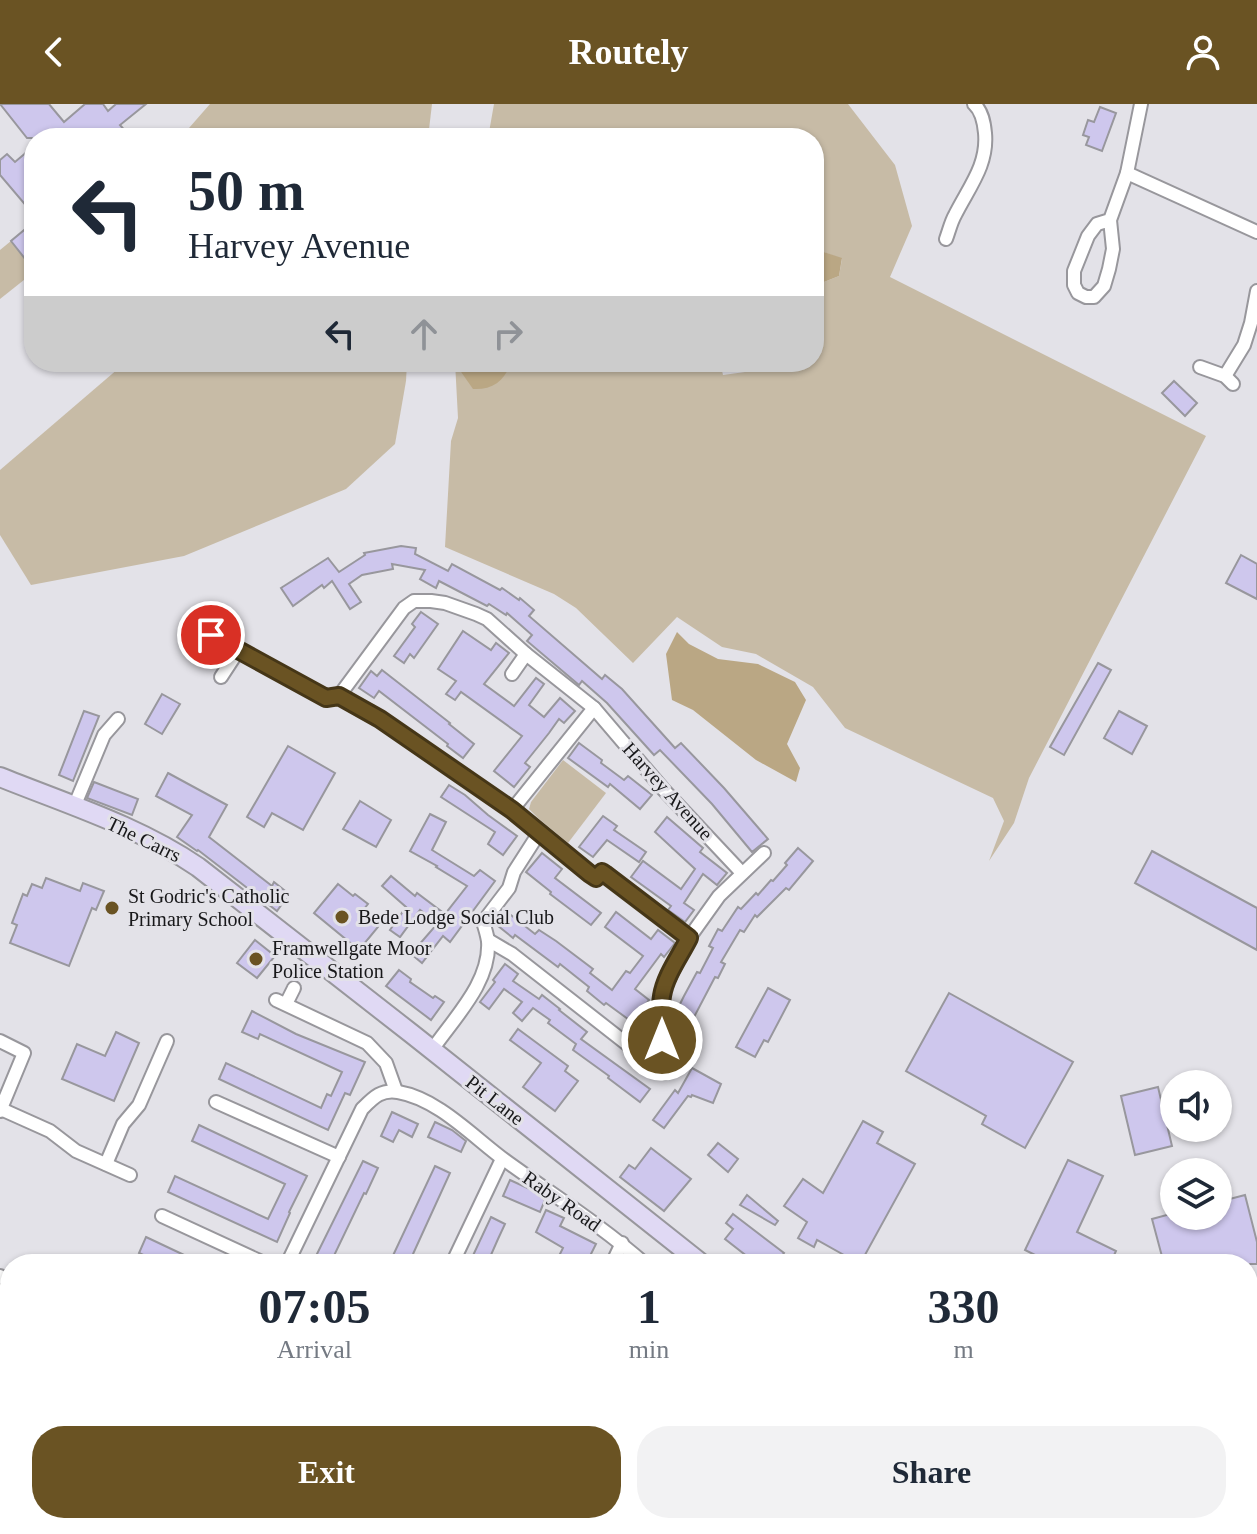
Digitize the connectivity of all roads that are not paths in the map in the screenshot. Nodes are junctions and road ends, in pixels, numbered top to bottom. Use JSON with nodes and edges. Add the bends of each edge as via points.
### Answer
{"nodes":[{"id":1,"x":1141,"y":104,"type":"edge"},
{"id":2,"x":979,"y":105,"type":"edge"},
{"id":3,"x":1127,"y":173,"type":"junction"},
{"id":4,"x":939,"y":212,"type":"dead end"},
{"id":5,"x":953,"y":217,"type":"junction"},
{"id":6,"x":1110,"y":220,"type":"junction"},
{"id":7,"x":1257,"y":232,"type":"edge"},
{"id":8,"x":946,"y":239,"type":"dead end"},
{"id":9,"x":1257,"y":291,"type":"edge"},
{"id":10,"x":1200,"y":367,"type":"dead end"},
{"id":11,"x":211,"y":635,"type":"dead end"},
{"id":12,"x":238,"y":651,"type":"junction"},
{"id":13,"x":526,"y":654,"type":"junction"},
{"id":14,"x":512,"y":674,"type":"dead end"},
{"id":15,"x":221,"y":677,"type":"dead end"},
{"id":16,"x":339,"y":696,"type":"junction"},
{"id":17,"x":594,"y":708,"type":"junction"},
{"id":18,"x":118,"y":719,"type":"dead end"},
{"id":19,"x":0,"y":777,"type":"edge"},
{"id":20,"x":74,"y":807,"type":"junction"},
{"id":21,"x":512,"y":810,"type":"junction"},
{"id":22,"x":539,"y":833,"type":"junction"},
{"id":23,"x":764,"y":853,"type":"dead end"},
{"id":24,"x":742,"y":873,"type":"junction"},
{"id":25,"x":287,"y":936,"type":"joint"},
{"id":26,"x":689,"y":938,"type":"junction"},
{"id":27,"x":488,"y":940,"type":"junction"},
{"id":28,"x":294,"y":988,"type":"dead end"},
{"id":29,"x":0,"y":1041,"type":"edge"},
{"id":30,"x":167,"y":1041,"type":"dead end"},
{"id":31,"x":432,"y":1050,"type":"junction"},
{"id":32,"x":648,"y":1059,"type":"junction"},
{"id":33,"x":664,"y":1073,"type":"dead end"},
{"id":34,"x":396,"y":1091,"type":"junction"},
{"id":35,"x":216,"y":1102,"type":"dead end"},
{"id":36,"x":0,"y":1110,"type":"edge"},
{"id":37,"x":339,"y":1157,"type":"junction"},
{"id":38,"x":502,"y":1159,"type":"junction"},
{"id":39,"x":106,"y":1164,"type":"junction"},
{"id":40,"x":130,"y":1175,"type":"dead end"},
{"id":41,"x":162,"y":1216,"type":"dead end"},
{"id":42,"x":622,"y":1243,"type":"junction"},
{"id":43,"x":244,"y":1254,"type":"edge"},
{"id":44,"x":292,"y":1254,"type":"edge"},
{"id":45,"x":457,"y":1254,"type":"edge"},
{"id":46,"x":617,"y":1254,"type":"edge"},
{"id":47,"x":634,"y":1254,"type":"edge"},
{"id":48,"x":689,"y":1254,"type":"edge"}],
"edges":[{"from":1,"to":3,"type":"street"},
{"from":2,"to":5,"type":"street","via":[[986,143],[983,159]]},
{"from":3,"to":6,"type":"street"},
{"from":3,"to":7,"type":"street"},
{"from":4,"to":5,"type":"street"},
{"from":5,"to":8,"type":"street"},
{"from":6,"to":6,"type":"street","via":[[1113,249],[1104,286],[1094,297],[1086,297],[1074,285],[1074,271],[1088,236],[1097,224]]},
{"from":9,"to":10,"type":"street","via":[[1229,380]]},
{"from":11,"to":12,"type":"street"},
{"from":12,"to":15,"type":"street"},
{"from":12,"to":16,"type":"street","via":[[326,698]]},
{"from":13,"to":14,"type":"street"},
{"from":13,"to":16,"type":"street","name":"Harvey Avenue","via":[[487,619],[445,603],[414,601]]},
{"from":13,"to":17,"type":"street","name":"Harvey Avenue"},
{"from":16,"to":21,"type":"street"},
{"from":17,"to":21,"type":"street"},
{"from":17,"to":24,"type":"street","name":"Harvey Avenue"},
{"from":18,"to":20,"type":"street","via":[[104,735]]},
{"from":19,"to":20,"type":"street","name":"The Carrs"},
{"from":20,"to":25,"type":"street","name":"The Carrs","via":[[184,857]]},
{"from":21,"to":22,"type":"street"},
{"from":22,"to":26,"type":"street","via":[[590,874],[596,878],[602,872]]},
{"from":22,"to":27,"type":"street","via":[[483,922]]},
{"from":23,"to":24,"type":"street"},
{"from":24,"to":26,"type":"street"},
{"from":25,"to":31,"type":"street","name":"Pit Lane"},
{"from":26,"to":32,"type":"street","via":[[662,993],[662,1040]]},
{"from":27,"to":31,"type":"street","via":[[481,982]]},
{"from":27,"to":32,"type":"street"},
{"from":28,"to":34,"type":"street","via":[[281,1002],[367,1043],[386,1063]]},
{"from":29,"to":36,"type":"street","via":[[24,1053]]},
{"from":30,"to":39,"type":"street"},
{"from":31,"to":48,"type":"street","name":"Pit Lane"},
{"from":32,"to":33,"type":"street"},
{"from":34,"to":37,"type":"street","via":[[377,1094],[362,1109]]},
{"from":34,"to":38,"type":"street","name":"Raby Road","via":[[427,1101]]},
{"from":35,"to":37,"type":"street"},
{"from":36,"to":39,"type":"street"},
{"from":37,"to":44,"type":"street"},
{"from":38,"to":42,"type":"street","name":"Raby Road"},
{"from":38,"to":45,"type":"street","name":"Raby Road"},
{"from":39,"to":40,"type":"street"},
{"from":41,"to":43,"type":"street"},
{"from":42,"to":46,"type":"street","name":"Raby Road"},
{"from":42,"to":47,"type":"street","name":"Raby Road"}]}
